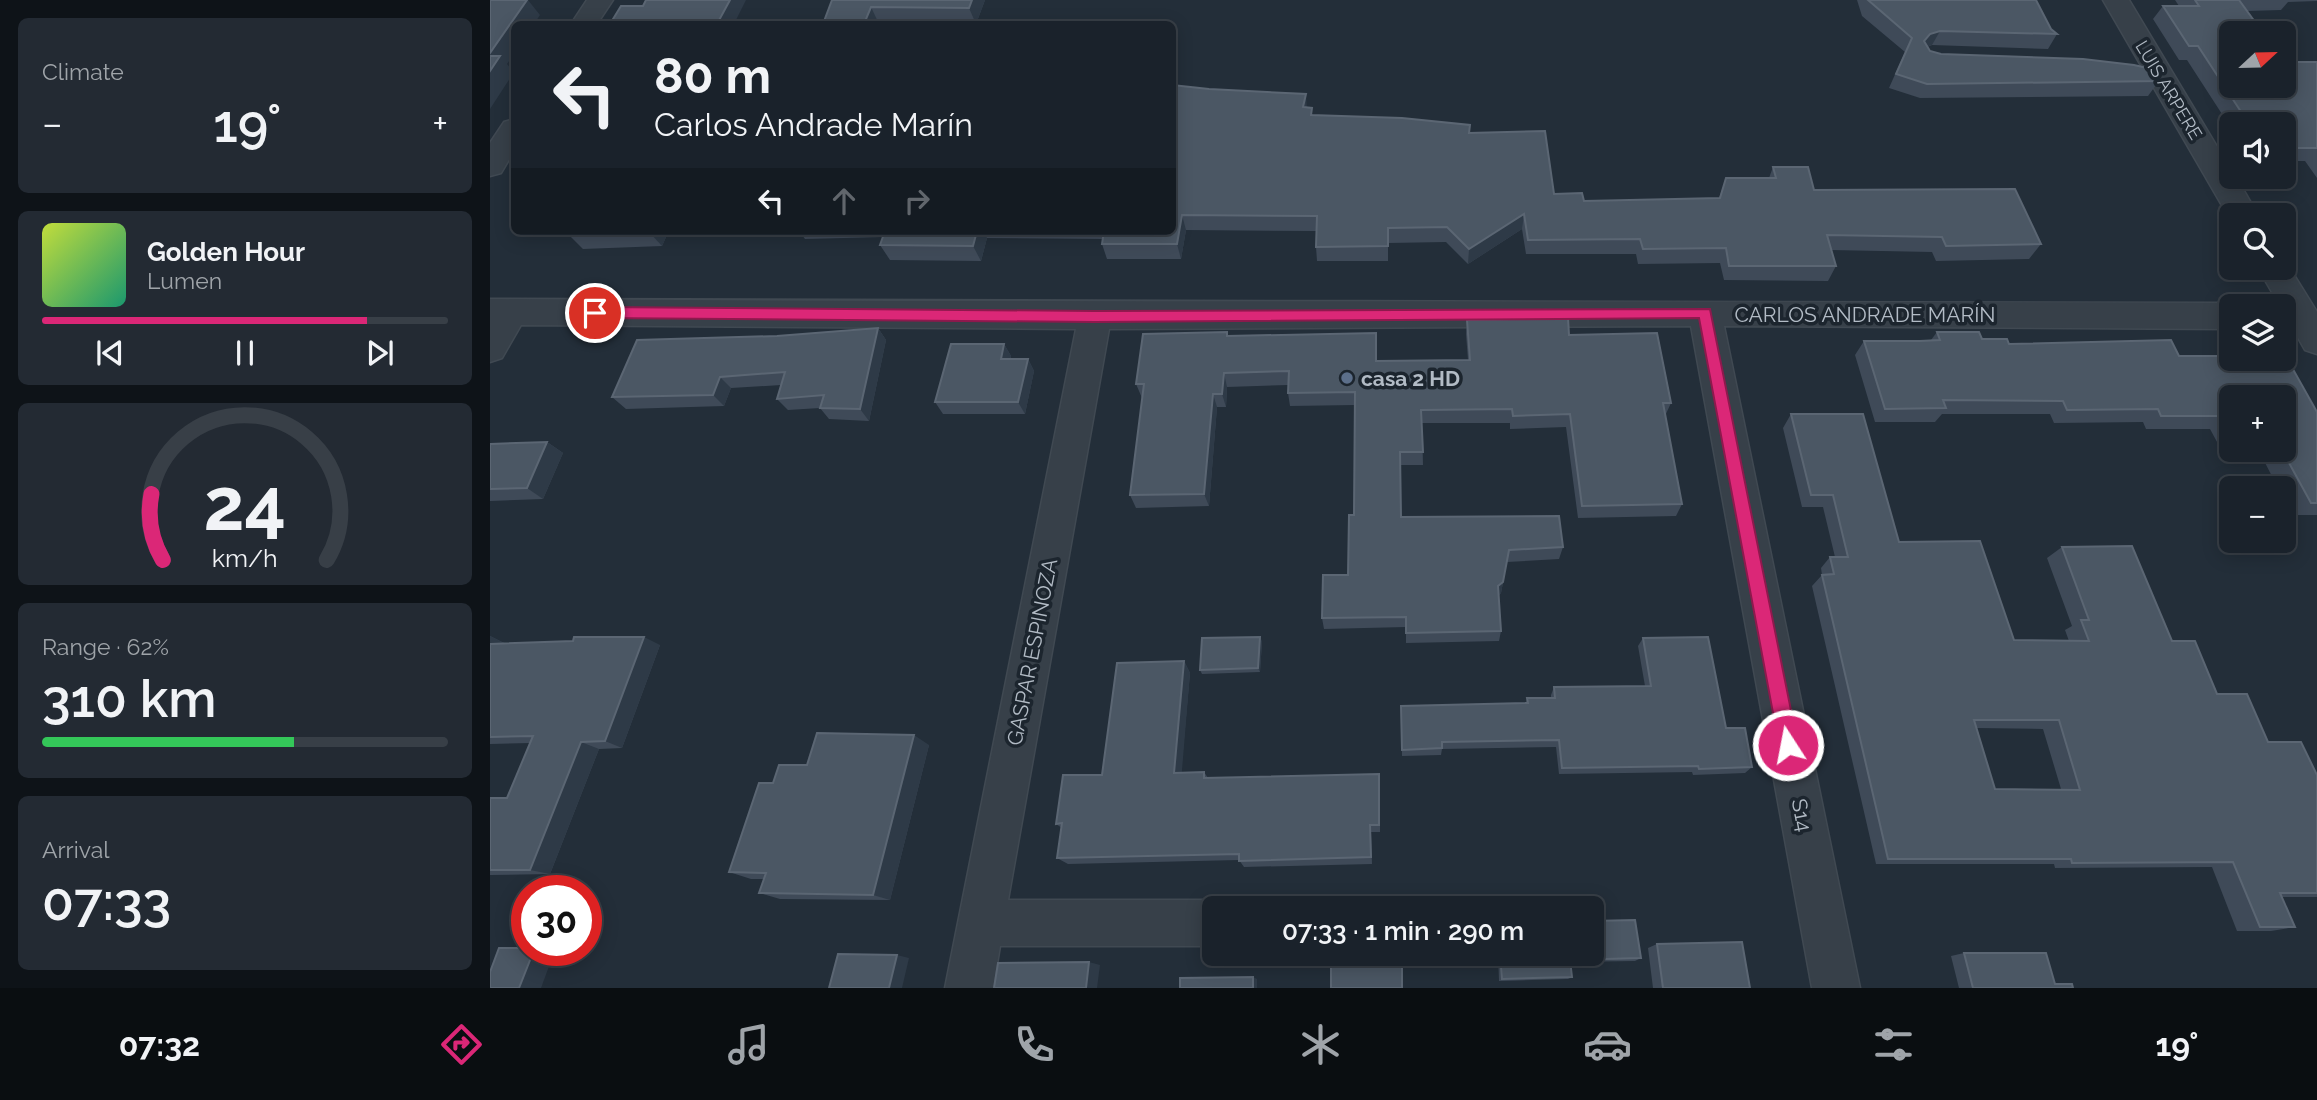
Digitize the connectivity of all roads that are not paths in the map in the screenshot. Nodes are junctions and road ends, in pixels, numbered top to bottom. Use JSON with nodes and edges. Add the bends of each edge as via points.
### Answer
{"nodes":[{"id":1,"x":600,"y":0,"type":"edge"},
{"id":2,"x":2116,"y":0,"type":"edge"},
{"id":3,"x":586,"y":21,"type":"edge"},
{"id":4,"x":2121,"y":65,"type":"edge"},
{"id":5,"x":2158,"y":71,"type":"junction"},
{"id":6,"x":511,"y":134,"type":"edge"},
{"id":7,"x":490,"y":166,"type":"edge"},
{"id":8,"x":2236,"y":203,"type":"edge"},
{"id":9,"x":2281,"y":280,"type":"edge"},
{"id":10,"x":501,"y":312,"type":"edge"},
{"id":11,"x":1705,"y":313,"type":"junction"},
{"id":12,"x":1095,"y":316,"type":"junction"},
{"id":13,"x":2219,"y":316,"type":"edge"},
{"id":14,"x":2305,"y":322,"type":"edge"},
{"id":15,"x":490,"y":349,"type":"edge"},
{"id":16,"x":982,"y":923,"type":"junction"},
{"id":17,"x":1202,"y":923,"type":"edge"},
{"id":18,"x":969,"y":988,"type":"edge"},
{"id":19,"x":1836,"y":988,"type":"edge"}],
"edges":[{"from":1,"to":3,"type":"street"},
{"from":2,"to":5,"type":"street","name":"LUIS ARPERE"},
{"from":4,"to":5,"type":"street"},
{"from":5,"to":8,"type":"street","name":"LUIS ARPERE"},
{"from":6,"to":7,"type":"street"},
{"from":9,"to":14,"type":"street"},
{"from":10,"to":12,"type":"street","name":"CARLOS ANDRADE MARÍN"},
{"from":10,"to":15,"type":"street"},
{"from":11,"to":12,"type":"street","name":"CARLOS ANDRADE MARÍN"},
{"from":11,"to":13,"type":"street","name":"CARLOS ANDRADE MARÍN"},
{"from":11,"to":19,"type":"street","name":"S14"},
{"from":12,"to":16,"type":"street","name":"GASPAR ESPINOZA"},
{"from":16,"to":17,"type":"street"},
{"from":16,"to":18,"type":"street","name":"GASPAR ESPINOZA"}]}
